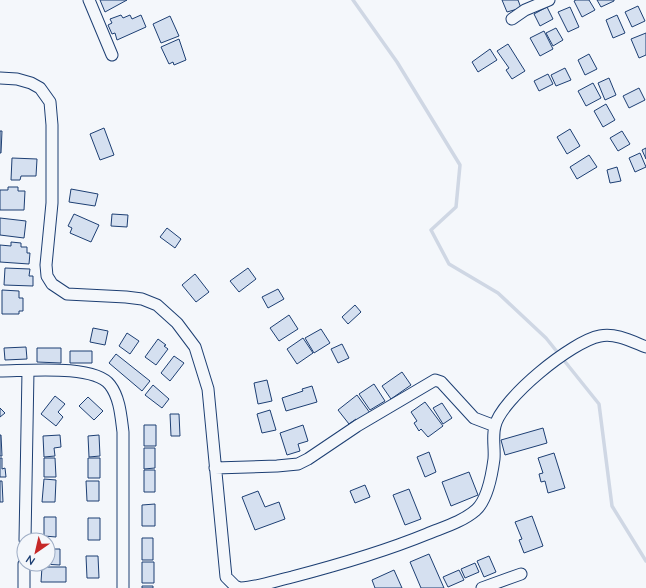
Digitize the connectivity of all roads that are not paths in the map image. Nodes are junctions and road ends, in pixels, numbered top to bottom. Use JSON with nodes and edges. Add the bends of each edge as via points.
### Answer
{"nodes":[{"id":1,"x":89,"y":0,"type":"edge"},
{"id":2,"x":549,"y":0,"type":"edge"},
{"id":3,"x":512,"y":19,"type":"dead end"},
{"id":4,"x":112,"y":54,"type":"dead end"},
{"id":5,"x":0,"y":78,"type":"edge"},
{"id":6,"x":646,"y":347,"type":"edge"},
{"id":7,"x":0,"y":371,"type":"edge"},
{"id":8,"x":28,"y":371,"type":"junction"},
{"id":9,"x":495,"y":426,"type":"junction"},
{"id":10,"x":215,"y":468,"type":"junction"},
{"id":11,"x":25,"y":532,"type":"edge"},
{"id":12,"x":24,"y":572,"type":"edge"},
{"id":13,"x":521,"y":574,"type":"dead end"},
{"id":14,"x":24,"y":588,"type":"edge"},
{"id":15,"x":123,"y":588,"type":"edge"},
{"id":16,"x":241,"y":588,"type":"edge"},
{"id":17,"x":482,"y":588,"type":"edge"}],
"edges":[{"from":1,"to":4,"type":"street"},
{"from":2,"to":3,"type":"street","via":[[525,10]]},
{"from":5,"to":10,"type":"street","via":[[31,83],[40,88],[50,102],[52,202],[46,265],[49,280],[67,294],[104,294],[142,300],[157,306],[177,323],[195,347],[208,389]]},
{"from":6,"to":9,"type":"street","via":[[616,336],[601,335],[586,340],[555,360],[506,406],[498,415]]},
{"from":7,"to":8,"type":"street"},
{"from":8,"to":11,"type":"street"},
{"from":8,"to":15,"type":"street","via":[[84,371],[100,376],[110,385],[117,398],[123,432]]},
{"from":9,"to":10,"type":"street","via":[[474,418],[441,382],[435,380],[298,464]]},
{"from":9,"to":16,"type":"street","via":[[494,459],[484,497],[477,509],[460,521],[367,556]]},
{"from":10,"to":16,"type":"street","via":[[226,577]]},
{"from":12,"to":14,"type":"street"},
{"from":13,"to":17,"type":"street"}]}
